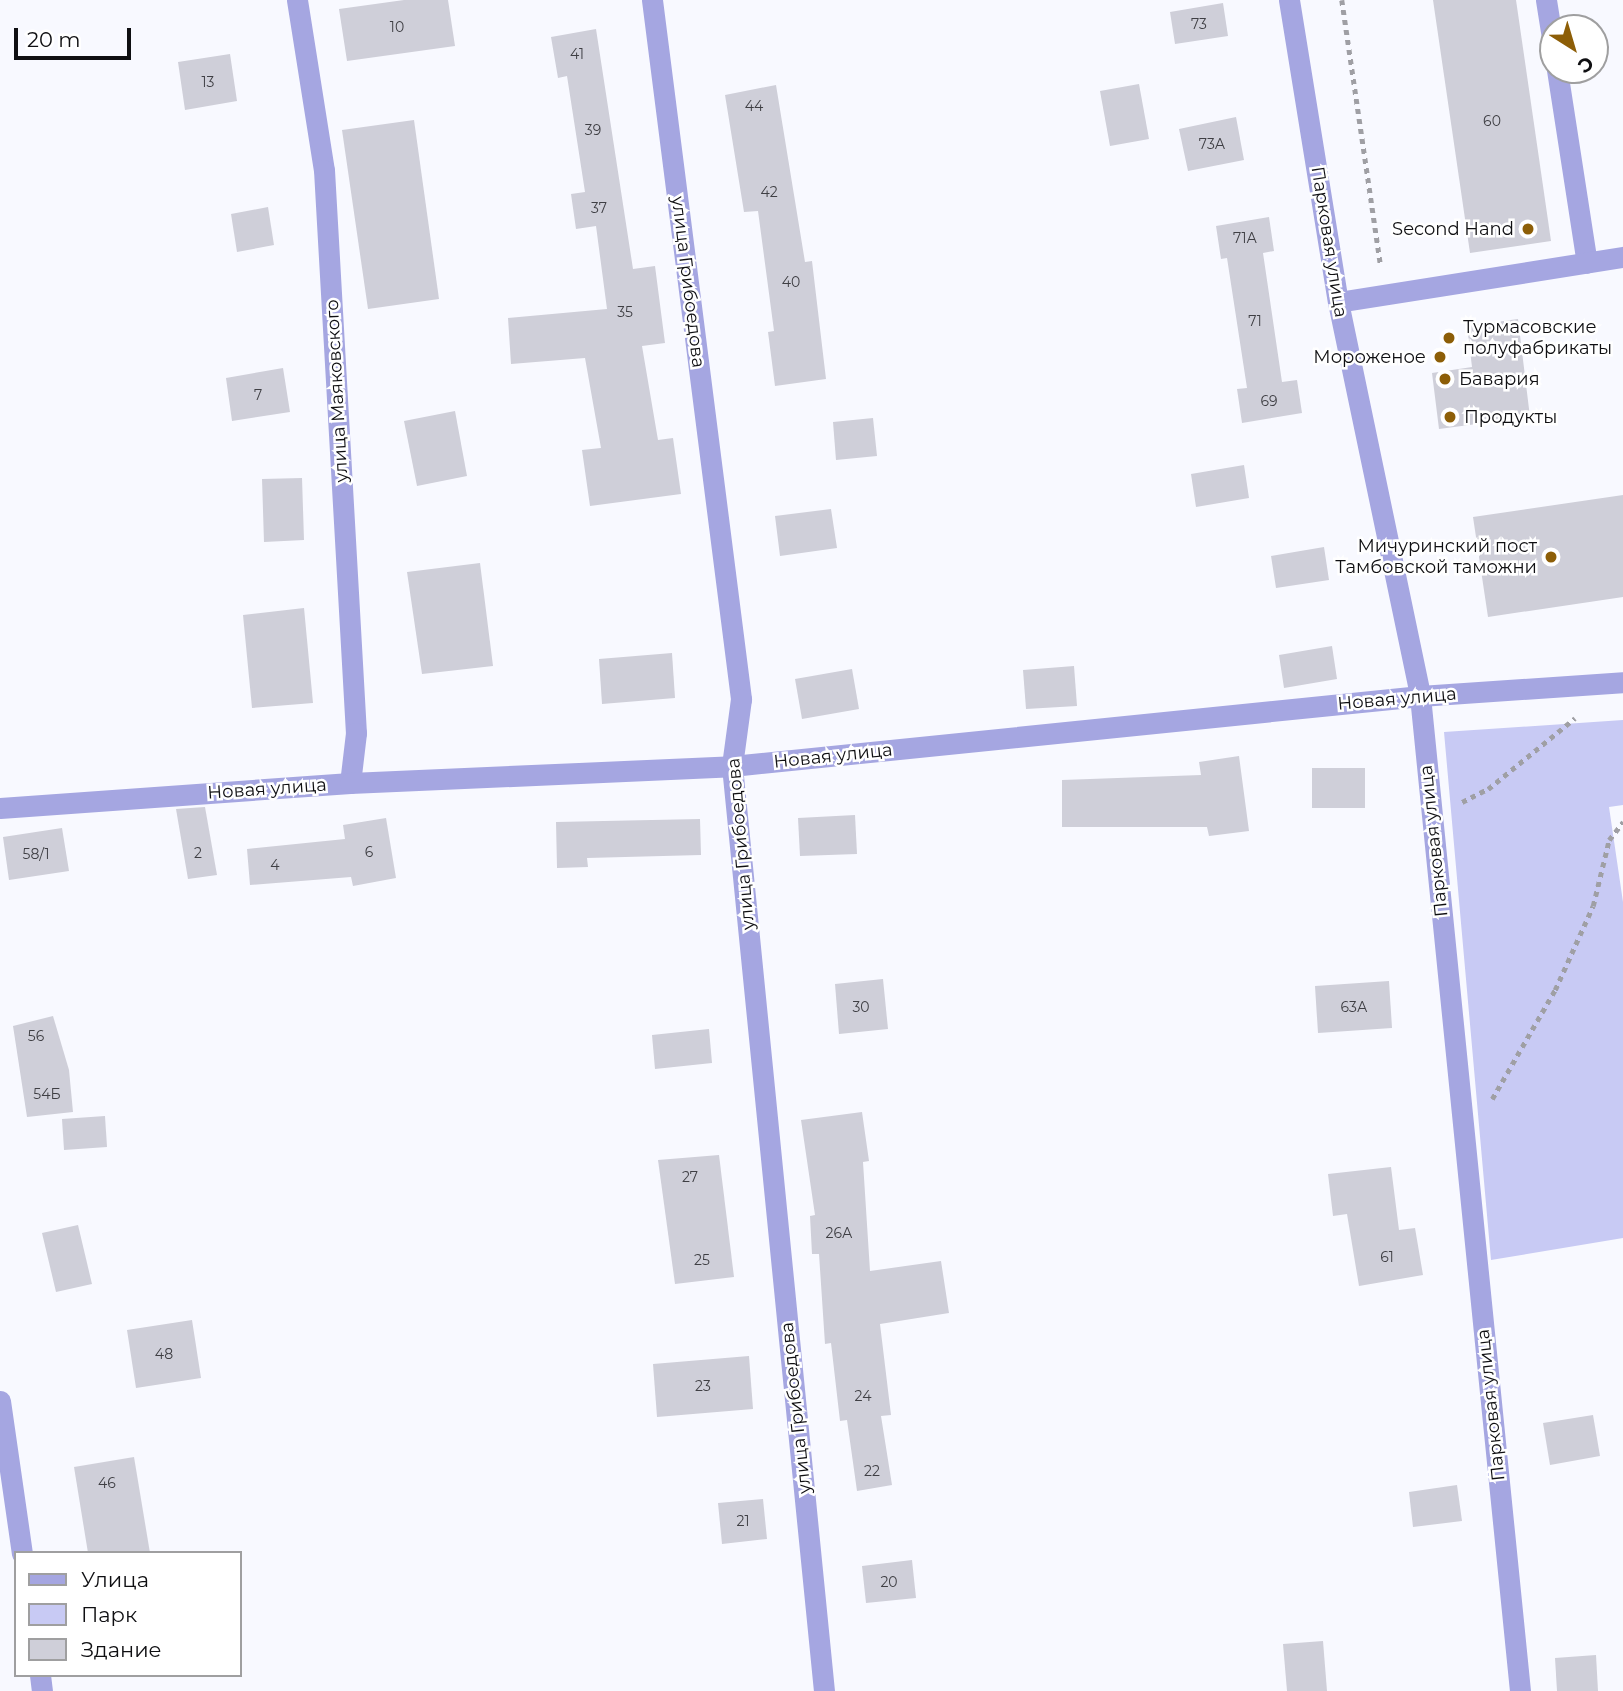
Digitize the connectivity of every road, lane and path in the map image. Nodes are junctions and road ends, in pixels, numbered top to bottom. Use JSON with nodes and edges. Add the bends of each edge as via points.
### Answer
{"nodes":[{"id":1,"x":297,"y":0,"type":"edge"},
{"id":2,"x":652,"y":0,"type":"edge"},
{"id":3,"x":1289,"y":0,"type":"edge"},
{"id":4,"x":1342,"y":0,"type":"edge"},
{"id":5,"x":1559,"y":84,"type":"edge"},
{"id":6,"x":1623,"y":257,"type":"edge"},
{"id":7,"x":1587,"y":263,"type":"junction"},
{"id":8,"x":1385,"y":295,"type":"junction"},
{"id":9,"x":1338,"y":302,"type":"junction"},
{"id":10,"x":1618,"y":682,"type":"edge"},
{"id":11,"x":1420,"y":696,"type":"junction"},
{"id":12,"x":732,"y":766,"type":"junction"},
{"id":13,"x":350,"y":783,"type":"junction"},
{"id":14,"x":0,"y":808,"type":"edge"},
{"id":15,"x":1433,"y":816,"type":"junction"},
{"id":16,"x":1623,"y":822,"type":"edge"},
{"id":17,"x":1465,"y":1145,"type":"junction"},
{"id":18,"x":0,"y":1401,"type":"edge"},
{"id":19,"x":22,"y":1551,"type":"edge"},
{"id":20,"x":824,"y":1691,"type":"edge"},
{"id":21,"x":1520,"y":1691,"type":"edge"}],
"edges":[{"from":1,"to":13,"type":"street","name":"улица Маяковского","via":[[324,170],[356,733]]},
{"from":2,"to":12,"type":"street","name":"улица Грибоедова","via":[[741,699]]},
{"from":3,"to":9,"type":"street","name":"Парковая улица"},
{"from":4,"to":8,"type":"path"},
{"from":5,"to":7,"type":"street"},
{"from":6,"to":7,"type":"street"},
{"from":7,"to":8,"type":"street"},
{"from":8,"to":9,"type":"street"},
{"from":9,"to":11,"type":"street","name":"Парковая улица"},
{"from":10,"to":11,"type":"street","name":"Новая улица"},
{"from":10,"to":15,"type":"path","via":[[1488,789]]},
{"from":11,"to":12,"type":"street","name":"Новая улица"},
{"from":11,"to":15,"type":"street","name":"Парковая улица"},
{"from":12,"to":13,"type":"street","name":"Новая улица"},
{"from":12,"to":20,"type":"street","name":"улица Грибоедова"},
{"from":13,"to":14,"type":"street","name":"Новая улица"},
{"from":15,"to":17,"type":"street","name":"Парковая улица"},
{"from":16,"to":17,"type":"path","via":[[1609,840],[1593,906],[1555,990]]},
{"from":17,"to":21,"type":"street","name":"Парковая улица"},
{"from":18,"to":19,"type":"street"}]}
